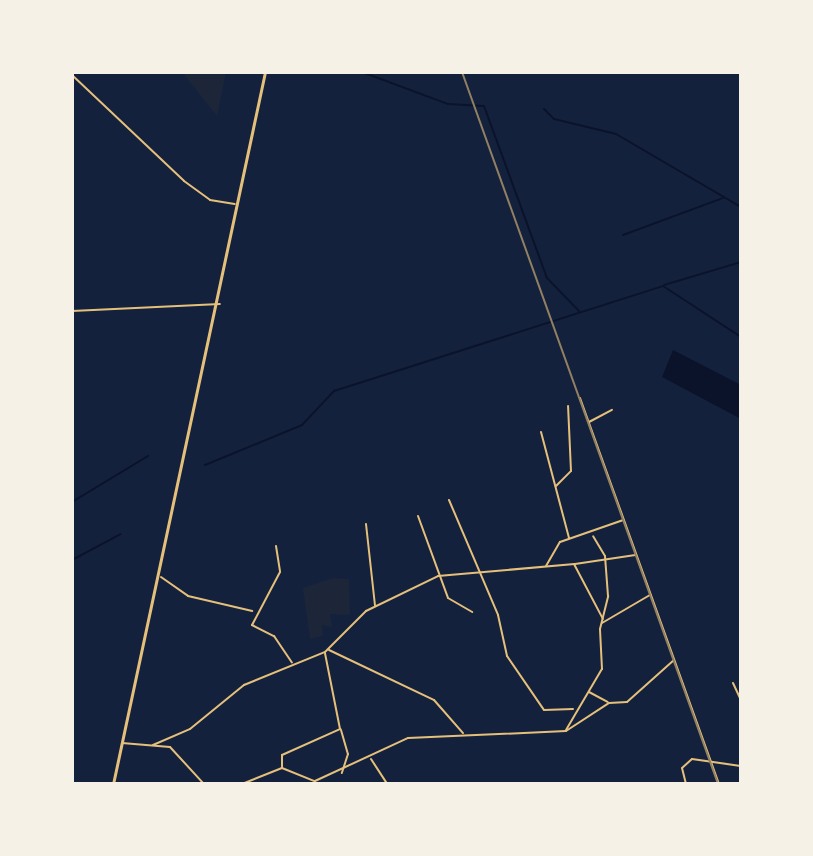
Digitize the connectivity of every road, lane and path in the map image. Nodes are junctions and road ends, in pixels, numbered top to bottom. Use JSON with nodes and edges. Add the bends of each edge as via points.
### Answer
{"nodes":[{"id":1,"x":265,"y":72,"type":"edge"},
{"id":2,"x":72,"y":75,"type":"edge"},
{"id":3,"x":236,"y":205,"type":"junction"},
{"id":4,"x":220,"y":304,"type":"junction"},
{"id":5,"x":72,"y":311,"type":"edge"},
{"id":6,"x":580,"y":398,"type":"dead end"},
{"id":7,"x":568,"y":406,"type":"dead end"},
{"id":8,"x":612,"y":410,"type":"dead end"},
{"id":9,"x":589,"y":422,"type":"junction"},
{"id":10,"x":541,"y":432,"type":"dead end"},
{"id":11,"x":556,"y":486,"type":"junction"},
{"id":12,"x":449,"y":500,"type":"dead end"},
{"id":13,"x":418,"y":516,"type":"dead end"},
{"id":14,"x":624,"y":520,"type":"junction"},
{"id":15,"x":366,"y":524,"type":"dead end"},
{"id":16,"x":593,"y":536,"type":"junction"},
{"id":17,"x":569,"y":538,"type":"junction"},
{"id":18,"x":276,"y":546,"type":"dead end"},
{"id":19,"x":605,"y":556,"type":"junction"},
{"id":20,"x":637,"y":556,"type":"junction"},
{"id":21,"x":574,"y":564,"type":"junction"},
{"id":22,"x":546,"y":567,"type":"junction"},
{"id":23,"x":482,"y":573,"type":"junction"},
{"id":24,"x":438,"y":576,"type":"junction"},
{"id":25,"x":161,"y":577,"type":"junction"},
{"id":26,"x":651,"y":595,"type":"junction"},
{"id":27,"x":375,"y":606,"type":"junction"},
{"id":28,"x":253,"y":612,"type":"junction"},
{"id":29,"x":472,"y":612,"type":"dead end"},
{"id":30,"x":602,"y":621,"type":"junction"},
{"id":31,"x":326,"y":651,"type":"junction"},
{"id":32,"x":674,"y":660,"type":"junction"},
{"id":33,"x":293,"y":664,"type":"junction"},
{"id":34,"x":733,"y":683,"type":"dead end"},
{"id":35,"x":589,"y":692,"type":"junction"},
{"id":36,"x":741,"y":700,"type":"edge"},
{"id":37,"x":609,"y":703,"type":"junction"},
{"id":38,"x":573,"y":709,"type":"junction"},
{"id":39,"x":340,"y":729,"type":"junction"},
{"id":40,"x":566,"y":731,"type":"junction"},
{"id":41,"x":464,"y":735,"type":"junction"},
{"id":42,"x":121,"y":743,"type":"junction"},
{"id":43,"x":153,"y":745,"type":"junction"},
{"id":44,"x":370,"y":758,"type":"junction"},
{"id":45,"x":710,"y":759,"type":"junction"},
{"id":46,"x":741,"y":766,"type":"edge"},
{"id":47,"x":282,"y":768,"type":"junction"},
{"id":48,"x":342,"y":773,"type":"junction"},
{"id":49,"x":307,"y":782,"type":"edge"},
{"id":50,"x":113,"y":784,"type":"edge"},
{"id":51,"x":204,"y":784,"type":"edge"},
{"id":52,"x":242,"y":784,"type":"edge"},
{"id":53,"x":387,"y":784,"type":"edge"},
{"id":54,"x":686,"y":784,"type":"edge"},
{"id":55,"x":719,"y":784,"type":"edge"}],
"edges":[{"from":1,"to":3,"type":"main road"},
{"from":2,"to":3,"type":"street","via":[[184,181],[210,200]]},
{"from":3,"to":4,"type":"main road"},
{"from":4,"to":5,"type":"street"},
{"from":4,"to":25,"type":"main road"},
{"from":6,"to":9,"type":"street"},
{"from":7,"to":11,"type":"street","via":[[571,471]]},
{"from":8,"to":9,"type":"street"},
{"from":9,"to":14,"type":"street"},
{"from":10,"to":11,"type":"street"},
{"from":11,"to":17,"type":"street"},
{"from":12,"to":23,"type":"street"},
{"from":13,"to":24,"type":"street"},
{"from":14,"to":16,"type":"street"},
{"from":14,"to":20,"type":"street"},
{"from":15,"to":27,"type":"street"},
{"from":16,"to":17,"type":"street"},
{"from":16,"to":19,"type":"street"},
{"from":17,"to":22,"type":"street","via":[[550,548]]},
{"from":18,"to":28,"type":"street","via":[[280,572]]},
{"from":19,"to":20,"type":"street"},
{"from":19,"to":21,"type":"street"},
{"from":19,"to":30,"type":"street"},
{"from":20,"to":26,"type":"street"},
{"from":21,"to":22,"type":"street"},
{"from":21,"to":30,"type":"street"},
{"from":22,"to":23,"type":"street"},
{"from":23,"to":24,"type":"street"},
{"from":23,"to":38,"type":"street","via":[[507,656],[544,710]]},
{"from":24,"to":27,"type":"street"},
{"from":24,"to":29,"type":"street","via":[[454,607]]},
{"from":25,"to":28,"type":"street","via":[[188,596]]},
{"from":25,"to":42,"type":"main road"},
{"from":26,"to":30,"type":"street"},
{"from":26,"to":32,"type":"street"},
{"from":27,"to":31,"type":"street"},
{"from":28,"to":33,"type":"street","via":[[252,625],[274,636]]},
{"from":30,"to":35,"type":"street","via":[[602,669]]},
{"from":31,"to":33,"type":"street"},
{"from":31,"to":39,"type":"street"},
{"from":31,"to":41,"type":"street","via":[[434,700]]},
{"from":32,"to":37,"type":"street","via":[[627,702]]},
{"from":32,"to":45,"type":"street"},
{"from":33,"to":43,"type":"street","via":[[244,685],[190,729]]},
{"from":34,"to":36,"type":"street"},
{"from":35,"to":37,"type":"street"},
{"from":35,"to":38,"type":"street"},
{"from":37,"to":40,"type":"street"},
{"from":38,"to":40,"type":"street"},
{"from":39,"to":47,"type":"street","via":[[282,755]]},
{"from":39,"to":48,"type":"street","via":[[348,754]]},
{"from":40,"to":41,"type":"street"},
{"from":41,"to":44,"type":"street","via":[[408,738]]},
{"from":42,"to":43,"type":"street"},
{"from":42,"to":50,"type":"main road"},
{"from":43,"to":51,"type":"street","via":[[171,748]]},
{"from":44,"to":48,"type":"street"},
{"from":44,"to":53,"type":"street"},
{"from":45,"to":46,"type":"street"},
{"from":45,"to":54,"type":"street","via":[[683,764]]},
{"from":45,"to":55,"type":"street"},
{"from":47,"to":49,"type":"street"},
{"from":47,"to":52,"type":"street"},
{"from":48,"to":49,"type":"street"}]}
